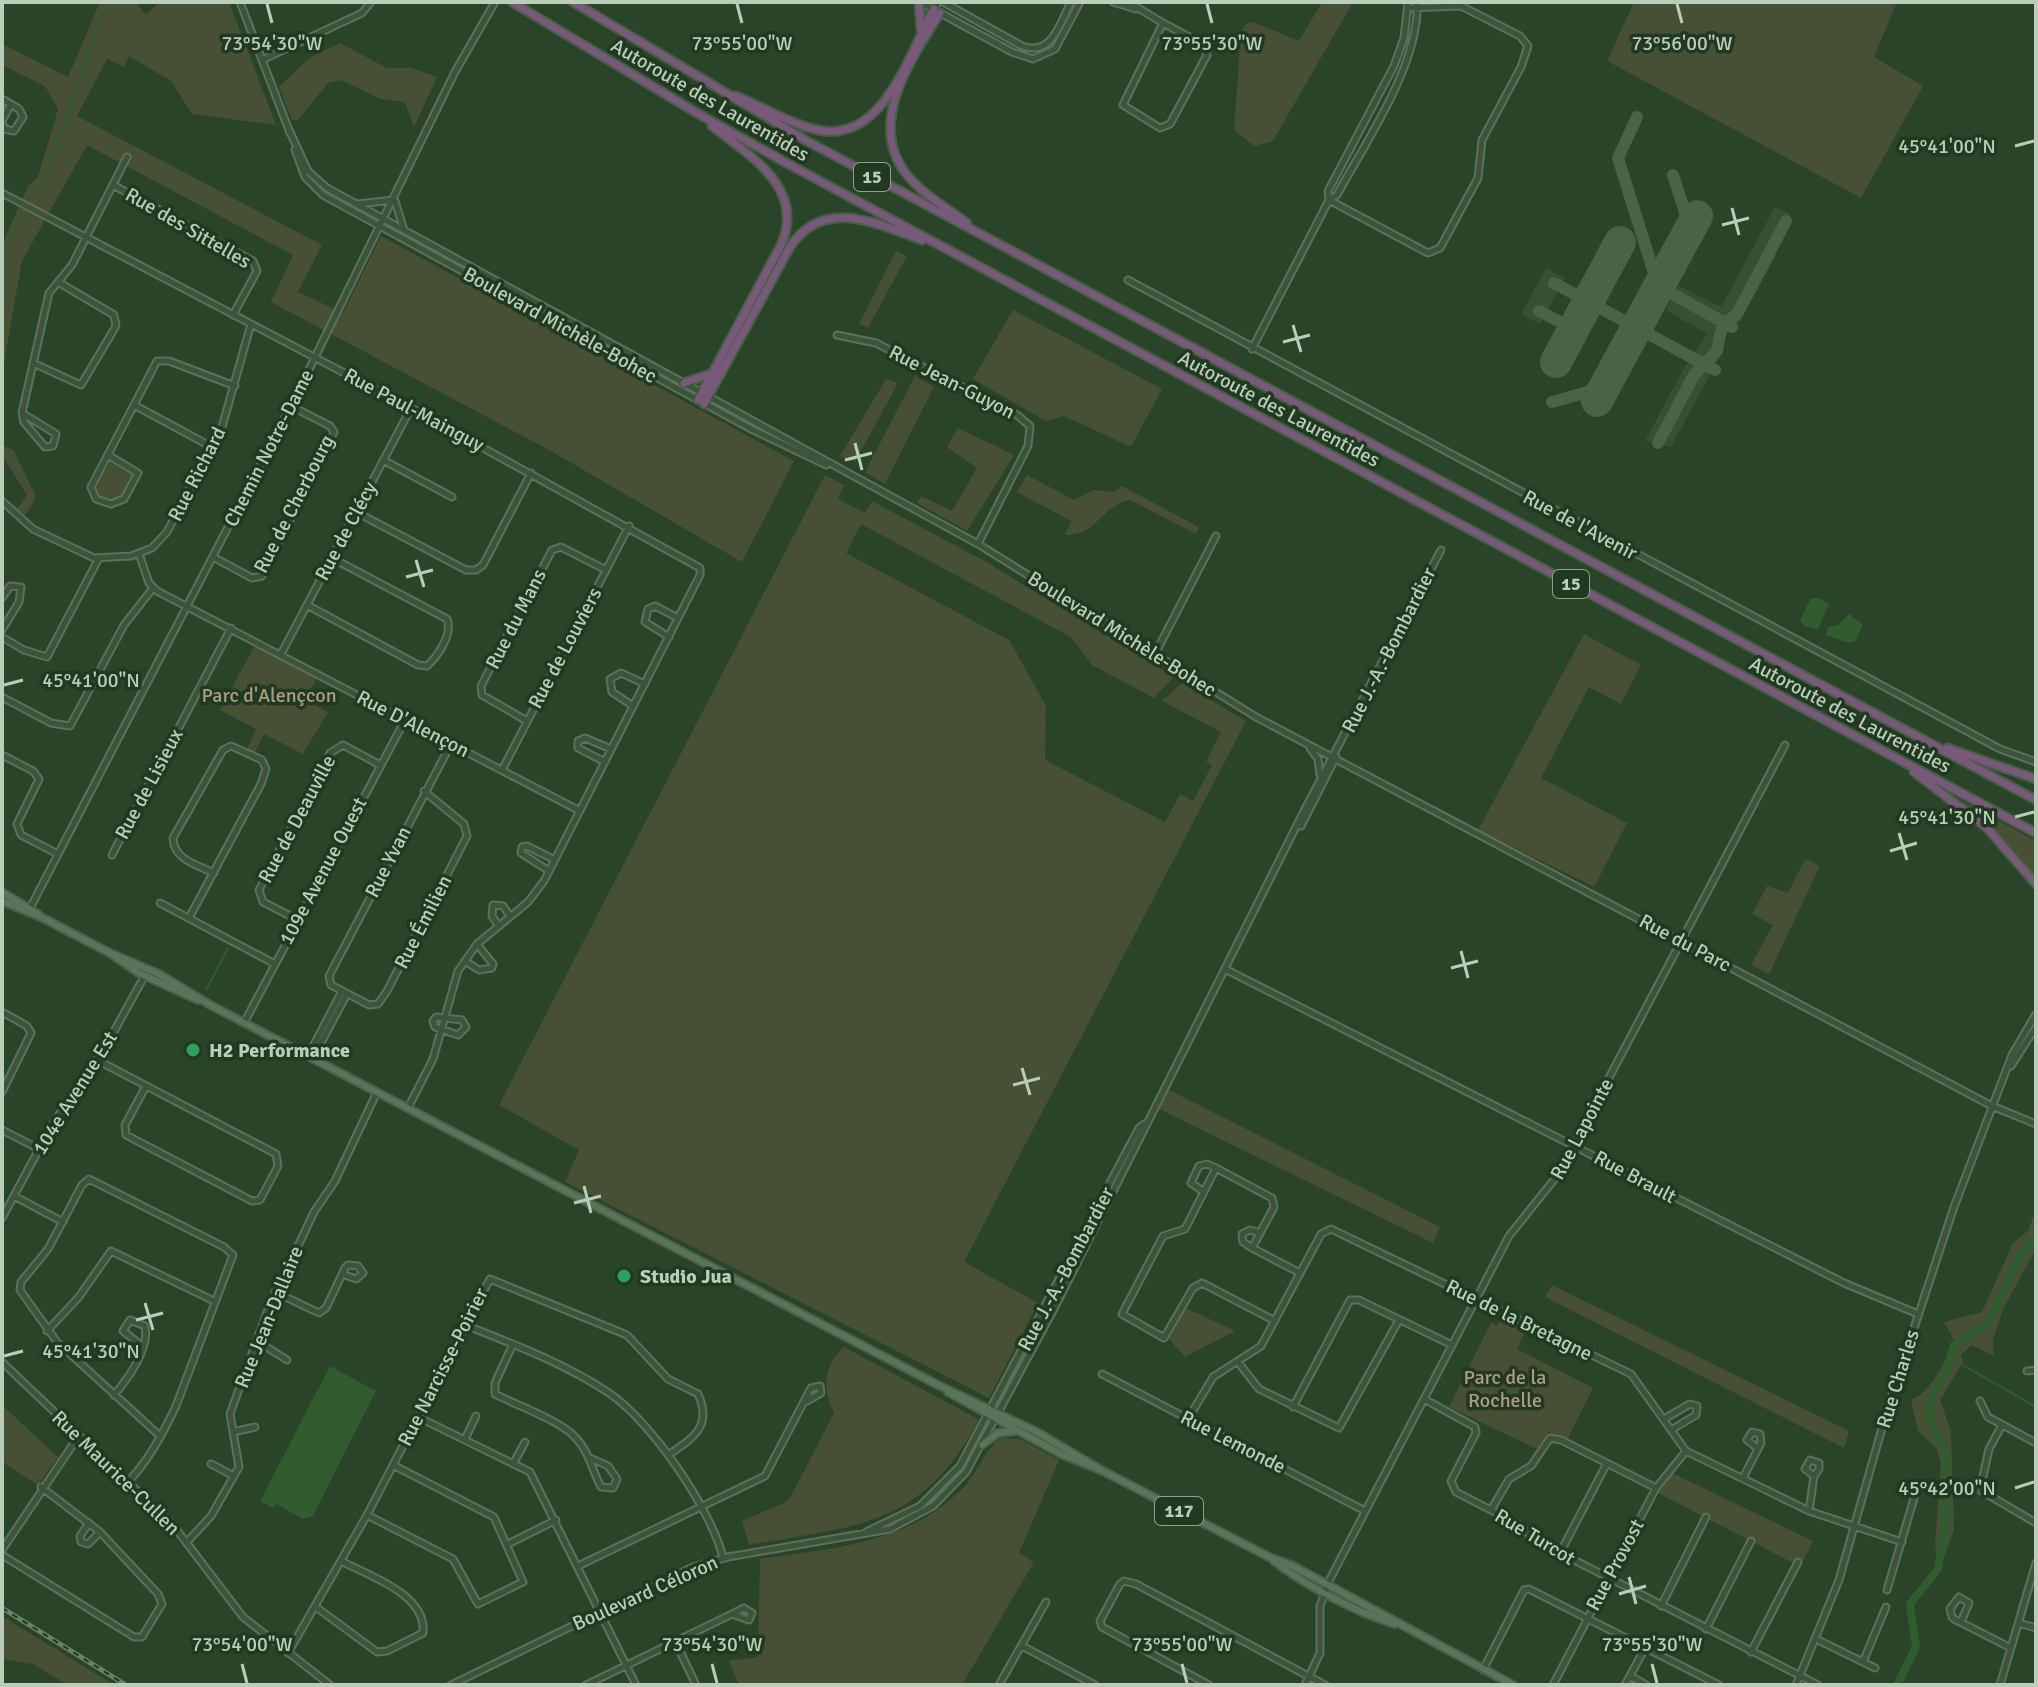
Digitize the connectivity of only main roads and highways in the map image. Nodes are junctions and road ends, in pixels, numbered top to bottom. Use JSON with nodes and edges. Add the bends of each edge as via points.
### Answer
{"nodes":[{"id":1,"x":512,"y":2,"type":"edge"},
{"id":2,"x":573,"y":2,"type":"edge"},
{"id":3,"x":920,"y":2,"type":"edge"},
{"id":4,"x":942,"y":5,"type":"edge"},
{"id":5,"x":921,"y":32,"type":"junction"},
{"id":6,"x":714,"y":87,"type":"junction"},
{"id":7,"x":695,"y":112,"type":"junction"},
{"id":8,"x":984,"y":237,"type":"junction"},
{"id":9,"x":944,"y":248,"type":"junction"},
{"id":10,"x":710,"y":374,"type":"junction"},
{"id":11,"x":684,"y":383,"type":"road end"},
{"id":12,"x":1924,"y":740,"type":"junction"},
{"id":13,"x":1893,"y":756,"type":"junction"},
{"id":14,"x":2036,"y":779,"type":"edge"},
{"id":15,"x":2036,"y":800,"type":"edge"},
{"id":16,"x":2036,"y":833,"type":"edge"},
{"id":17,"x":2036,"y":884,"type":"edge"},
{"id":18,"x":2,"y":892,"type":"edge"},
{"id":19,"x":2,"y":901,"type":"edge"},
{"id":20,"x":27,"y":908,"type":"junction"},
{"id":21,"x":938,"y":1385,"type":"junction"},
{"id":22,"x":1019,"y":1431,"type":"junction"},
{"id":23,"x":982,"y":1445,"type":"road end"},
{"id":24,"x":1103,"y":1471,"type":"junction"},
{"id":25,"x":1513,"y":1685,"type":"edge"}],
"edges":[{"from":1,"to":7,"type":"highway","name":"Autoroute des Laurentides","number":"15"},
{"from":2,"to":6,"type":"highway","name":"Autoroute des Laurentides","number":"15"},
{"from":3,"to":5,"type":"highway"},
{"from":4,"to":5,"type":"highway"},
{"from":4,"to":8,"type":"highway","via":[[894,100],[890,139],[910,178]]},
{"from":5,"to":6,"type":"highway","via":[[878,109],[847,129],[810,128]]},
{"from":6,"to":8,"type":"highway","name":"Autoroute des Laurentides","number":"15"},
{"from":7,"to":9,"type":"highway","name":"Autoroute des Laurentides","number":"15"},
{"from":7,"to":10,"type":"highway","via":[[771,175],[788,212],[781,245]]},
{"from":8,"to":12,"type":"highway","name":"Autoroute des Laurentides","number":"15"},
{"from":9,"to":10,"type":"highway","via":[[854,217],[828,218],[808,227],[790,247],[703,398]]},
{"from":9,"to":13,"type":"highway","name":"Autoroute des Laurentides","number":"15"},
{"from":10,"to":11,"type":"highway"},
{"from":12,"to":14,"type":"highway"},
{"from":12,"to":15,"type":"highway","name":"Autoroute des Laurentides","number":"15"},
{"from":13,"to":16,"type":"highway","name":"Autoroute des Laurentides","number":"15"},
{"from":13,"to":17,"type":"highway","via":[[1982,823]]},
{"from":18,"to":20,"type":"main road","number":"117"},
{"from":19,"to":20,"type":"main road","number":"117"},
{"from":20,"to":21,"type":"main road","number":"117"},
{"from":21,"to":22,"type":"main road","number":"117"},
{"from":21,"to":24,"type":"main road","number":"117","via":[[1000,1412]]},
{"from":22,"to":23,"type":"main road","via":[[998,1433]]},
{"from":22,"to":24,"type":"main road","number":"117"},
{"from":24,"to":25,"type":"main road","number":"117"}]}
